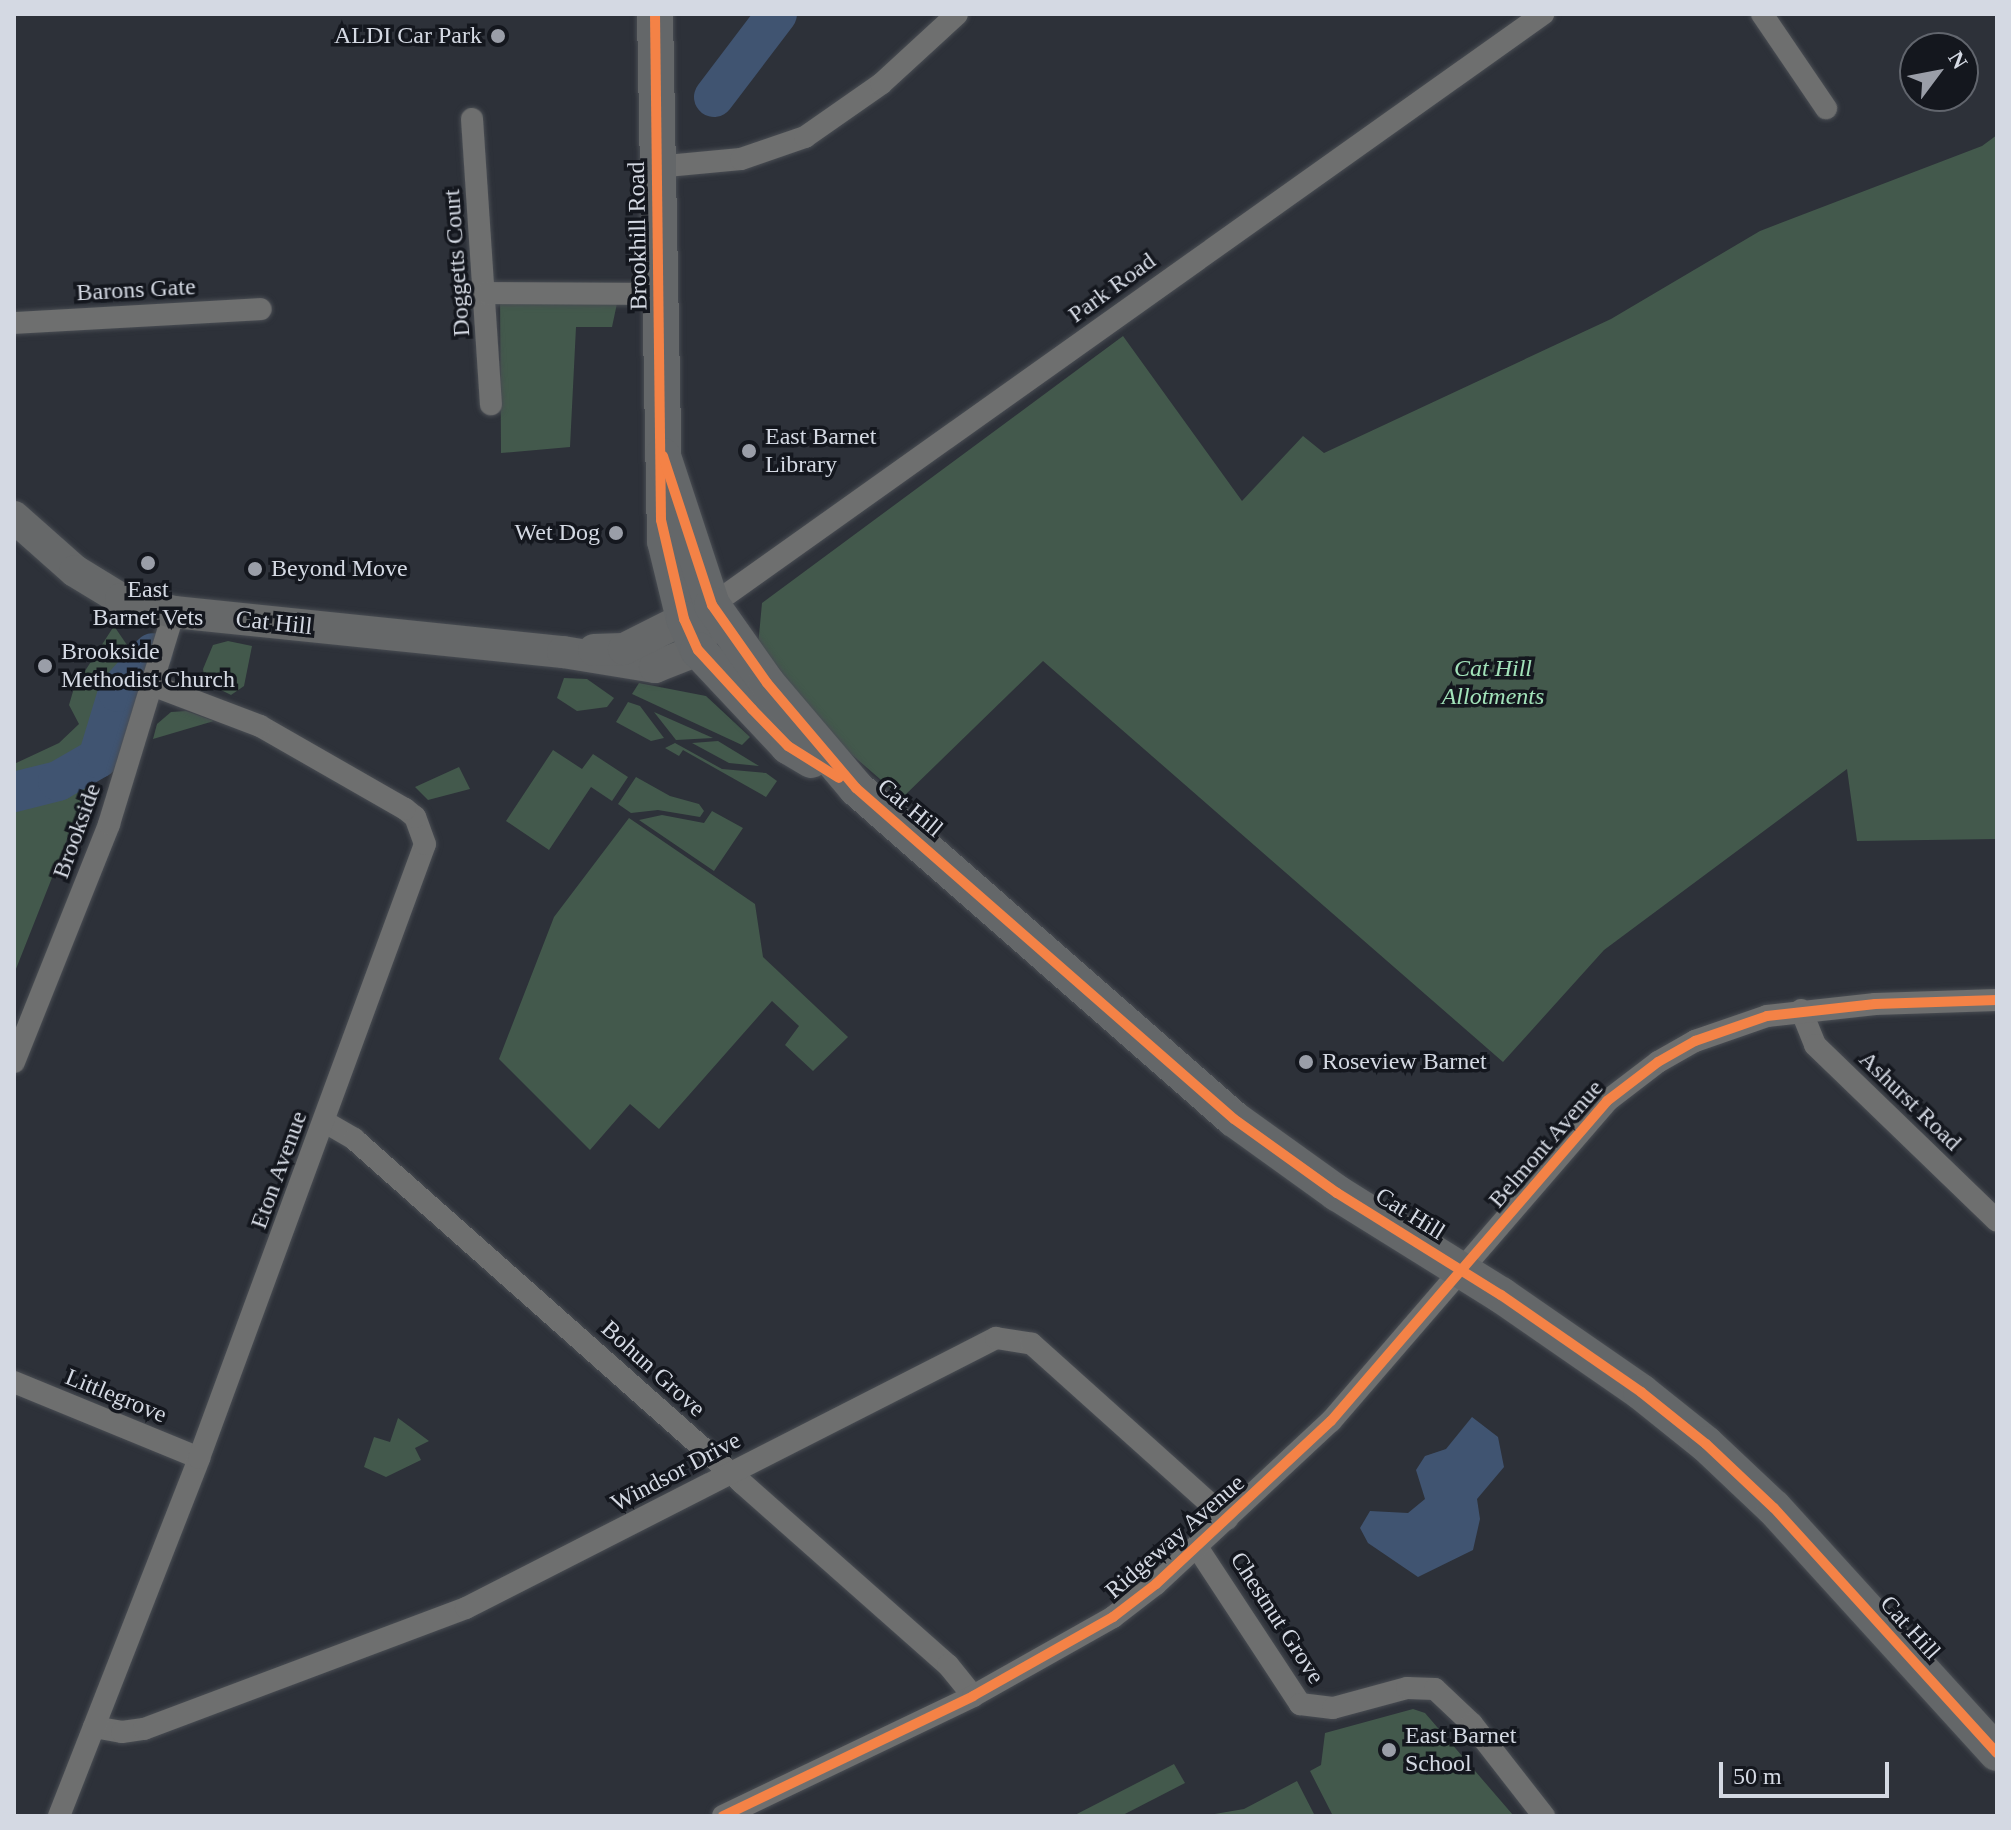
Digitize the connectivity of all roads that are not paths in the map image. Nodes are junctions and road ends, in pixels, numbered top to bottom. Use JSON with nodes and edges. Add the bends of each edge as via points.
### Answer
{"nodes":[{"id":1,"x":655,"y":14,"type":"edge"},
{"id":2,"x":957,"y":14,"type":"edge"},
{"id":3,"x":1543,"y":14,"type":"edge"},
{"id":4,"x":1762,"y":14,"type":"edge"},
{"id":5,"x":1826,"y":108,"type":"dead end"},
{"id":6,"x":472,"y":119,"type":"dead end"},
{"id":7,"x":656,"y":167,"type":"junction"},
{"id":8,"x":487,"y":293,"type":"junction"},
{"id":9,"x":659,"y":294,"type":"junction"},
{"id":10,"x":261,"y":309,"type":"dead end"},
{"id":11,"x":14,"y":323,"type":"edge"},
{"id":12,"x":491,"y":404,"type":"dead end"},
{"id":13,"x":14,"y":517,"type":"edge"},
{"id":14,"x":698,"y":625,"type":"junction"},
{"id":15,"x":170,"y":626,"type":"junction"},
{"id":16,"x":155,"y":675,"type":"junction"},
{"id":17,"x":856,"y":788,"type":"junction"},
{"id":18,"x":1997,"y":1000,"type":"edge"},
{"id":19,"x":1801,"y":1010,"type":"junction"},
{"id":20,"x":14,"y":1062,"type":"edge"},
{"id":21,"x":325,"y":1122,"type":"junction"},
{"id":22,"x":1997,"y":1221,"type":"edge"},
{"id":23,"x":1463,"y":1271,"type":"junction"},
{"id":24,"x":14,"y":1382,"type":"edge"},
{"id":25,"x":199,"y":1458,"type":"junction"},
{"id":26,"x":731,"y":1472,"type":"junction"},
{"id":27,"x":1227,"y":1519,"type":"junction"},
{"id":28,"x":1197,"y":1547,"type":"junction"},
{"id":29,"x":973,"y":1696,"type":"junction"},
{"id":30,"x":94,"y":1727,"type":"junction"},
{"id":31,"x":1997,"y":1753,"type":"edge"},
{"id":32,"x":59,"y":1816,"type":"edge"},
{"id":33,"x":723,"y":1816,"type":"edge"},
{"id":34,"x":1544,"y":1816,"type":"edge"}],
"edges":[{"from":1,"to":7,"type":"main road","name":"Brookhill Road"},
{"from":2,"to":7,"type":"street","via":[[881,84],[805,137],[741,159]]},
{"from":3,"to":14,"type":"street","name":"Park Road"},
{"from":4,"to":5,"type":"street"},
{"from":6,"to":8,"type":"street","name":"Doggetts Court"},
{"from":7,"to":9,"type":"main road","name":"Brookhill Road"},
{"from":8,"to":9,"type":"street"},
{"from":8,"to":12,"type":"street","name":"Doggetts Court"},
{"from":9,"to":14,"type":"main road","name":"Brookhill Road","via":[[663,456]]},
{"from":10,"to":11,"type":"street","name":"Barons Gate"},
{"from":13,"to":15,"type":"main road","name":"Cat Hill","via":[[75,571]]},
{"from":14,"to":15,"type":"main road","name":"Cat Hill","via":[[655,667],[563,652],[321,629]]},
{"from":14,"to":17,"type":"main road","name":"Cat Hill","via":[[767,683]]},
{"from":14,"to":17,"type":"main road","name":"Cat Hill","via":[[788,746]]},
{"from":15,"to":16,"type":"street","name":"Brookside"},
{"from":16,"to":20,"type":"street","name":"Brookside","via":[[109,824]]},
{"from":16,"to":21,"type":"street","name":"Eton Avenue","via":[[271,732],[405,809],[422,829],[423,858]]},
{"from":17,"to":23,"type":"main road","name":"Cat Hill","via":[[1234,1119],[1337,1193]]},
{"from":18,"to":19,"type":"street","name":"Belmont Avenue"},
{"from":19,"to":22,"type":"street","name":"Ashurst Road","via":[[1815,1045]]},
{"from":19,"to":23,"type":"street","name":"Belmont Avenue","via":[[1736,1024],[1695,1041],[1634,1079],[1607,1101]]},
{"from":21,"to":25,"type":"street","name":"Eton Avenue"},
{"from":21,"to":26,"type":"street","name":"Bohun Grove","via":[[354,1139]]},
{"from":23,"to":27,"type":"street","name":"Ridgeway Avenue","via":[[1331,1421]]},
{"from":23,"to":31,"type":"main road","name":"Cat Hill","via":[[1641,1392],[1706,1444],[1774,1508]]},
{"from":24,"to":25,"type":"street","name":"Littlegrove"},
{"from":25,"to":30,"type":"street","name":"Eton Avenue"},
{"from":26,"to":27,"type":"street","name":"Windsor Drive","via":[[975,1347],[1013,1337],[1032,1344]]},
{"from":26,"to":29,"type":"street","name":"Bohun Grove","via":[[948,1665]]},
{"from":26,"to":30,"type":"street","name":"Windsor Drive","via":[[437,1620],[144,1729]]},
{"from":27,"to":28,"type":"street","name":"Ridgeway Avenue"},
{"from":28,"to":29,"type":"street","name":"Ridgeway Avenue","via":[[1113,1617]]},
{"from":28,"to":34,"type":"street","name":"Chestnut Grove","via":[[1300,1704],[1333,1708],[1407,1688],[1435,1689],[1472,1724]]},
{"from":29,"to":33,"type":"street","name":"Ridgeway Avenue"},
{"from":30,"to":32,"type":"street","name":"Eton Avenue"}]}
